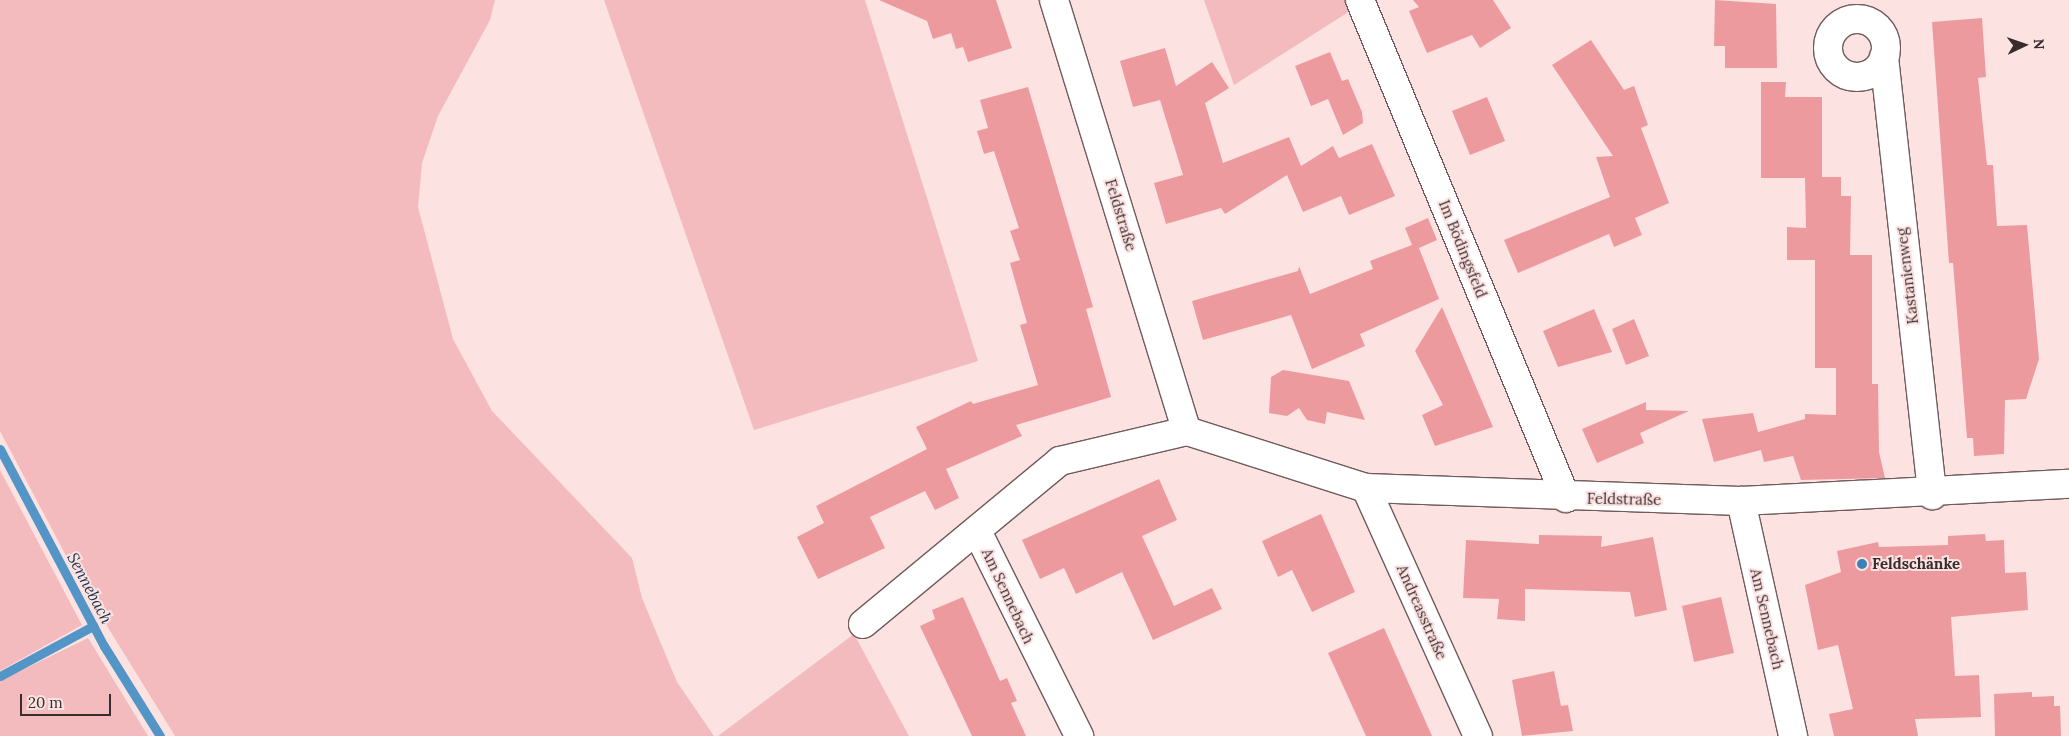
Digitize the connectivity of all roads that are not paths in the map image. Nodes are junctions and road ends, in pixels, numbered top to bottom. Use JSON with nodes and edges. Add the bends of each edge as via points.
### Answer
{"nodes":[{"id":1,"x":1054,"y":0,"type":"edge"},
{"id":2,"x":1360,"y":0,"type":"edge"},
{"id":3,"x":1884,"y":57,"type":"dead end"},
{"id":4,"x":1187,"y":431,"type":"junction"},
{"id":5,"x":2069,"y":484,"type":"edge"},
{"id":6,"x":1366,"y":488,"type":"junction"},
{"id":7,"x":1932,"y":495,"type":"junction"},
{"id":8,"x":1566,"y":498,"type":"junction"},
{"id":9,"x":1741,"y":501,"type":"junction"},
{"id":10,"x":978,"y":533,"type":"junction"},
{"id":11,"x":863,"y":624,"type":"dead end"},
{"id":12,"x":1079,"y":736,"type":"edge"},
{"id":13,"x":1478,"y":736,"type":"edge"},
{"id":14,"x":1793,"y":736,"type":"edge"}],
"edges":[{"from":1,"to":4,"type":"street","name":"Feldstraße"},
{"from":2,"to":8,"type":"street","name":"Im Bödingsfeld"},
{"from":3,"to":7,"type":"street","name":"Kastanienweg"},
{"from":4,"to":6,"type":"street","name":"Feldstraße"},
{"from":4,"to":10,"type":"street","via":[[1060,461]]},
{"from":5,"to":7,"type":"street","name":"Feldstraße"},
{"from":6,"to":8,"type":"street","name":"Feldstraße"},
{"from":6,"to":13,"type":"street","name":"Andreasstraße"},
{"from":7,"to":9,"type":"street","name":"Feldstraße"},
{"from":8,"to":9,"type":"street","name":"Feldstraße"},
{"from":9,"to":14,"type":"street","name":"Am Sennebach"},
{"from":10,"to":11,"type":"street","name":"Am Sennebach"},
{"from":10,"to":12,"type":"street","name":"Am Sennebach"}]}
